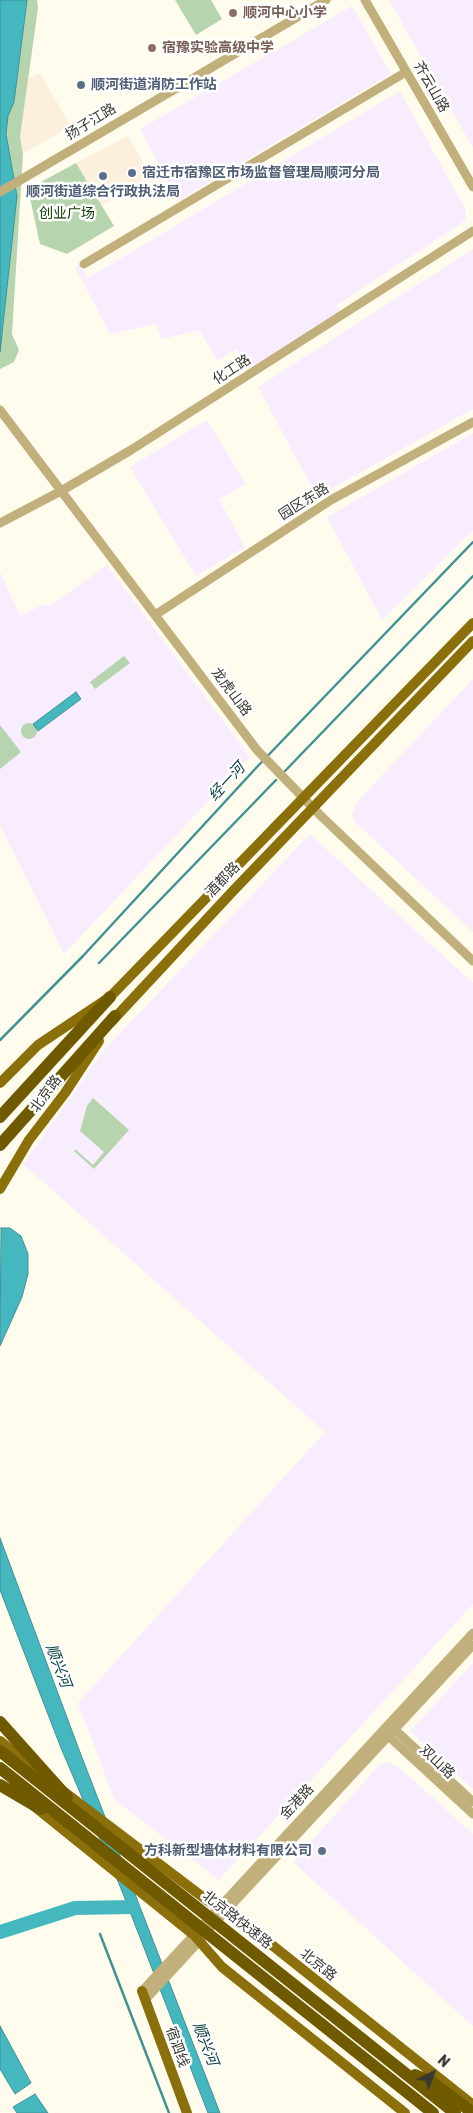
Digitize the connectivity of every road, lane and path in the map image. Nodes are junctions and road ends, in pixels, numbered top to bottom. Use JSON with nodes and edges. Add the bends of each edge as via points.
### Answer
{"nodes":[{"id":1,"x":326,"y":0,"type":"edge"},
{"id":2,"x":365,"y":0,"type":"edge"},
{"id":3,"x":406,"y":72,"type":"junction"},
{"id":4,"x":473,"y":187,"type":"edge"},
{"id":5,"x":0,"y":192,"type":"edge"},
{"id":6,"x":473,"y":231,"type":"edge"},
{"id":7,"x":84,"y":264,"type":"dead end"},
{"id":8,"x":0,"y":410,"type":"edge"},
{"id":9,"x":473,"y":422,"type":"edge"},
{"id":10,"x":61,"y":491,"type":"junction"},
{"id":11,"x":0,"y":523,"type":"edge"},
{"id":12,"x":155,"y":615,"type":"junction"},
{"id":13,"x":473,"y":623,"type":"edge"},
{"id":14,"x":473,"y":641,"type":"edge"},
{"id":15,"x":304,"y":799,"type":"junction"},
{"id":16,"x":313,"y":808,"type":"junction"},
{"id":17,"x":473,"y":961,"type":"edge"},
{"id":18,"x":110,"y":997,"type":"junction"},
{"id":19,"x":115,"y":1016,"type":"junction"},
{"id":20,"x":0,"y":1083,"type":"edge"},
{"id":21,"x":1,"y":1117,"type":"edge"},
{"id":22,"x":2,"y":1143,"type":"edge"},
{"id":23,"x":0,"y":1189,"type":"edge"},
{"id":24,"x":473,"y":1633,"type":"edge"},
{"id":25,"x":473,"y":1645,"type":"edge"},
{"id":26,"x":0,"y":1722,"type":"edge"},
{"id":27,"x":388,"y":1730,"type":"junction"},
{"id":28,"x":0,"y":1741,"type":"edge"},
{"id":29,"x":0,"y":1751,"type":"edge"},
{"id":30,"x":0,"y":1768,"type":"edge"},
{"id":31,"x":0,"y":1780,"type":"edge"},
{"id":32,"x":0,"y":1785,"type":"edge"},
{"id":33,"x":473,"y":1802,"type":"edge"},
{"id":34,"x":473,"y":1814,"type":"edge"},
{"id":35,"x":79,"y":1831,"type":"junction"},
{"id":36,"x":126,"y":1851,"type":"junction"},
{"id":37,"x":222,"y":1910,"type":"junction"},
{"id":38,"x":196,"y":1938,"type":"junction"},
{"id":39,"x":143,"y":1996,"type":"joint"},
{"id":40,"x":398,"y":2067,"type":"junction"},
{"id":41,"x":396,"y":2084,"type":"junction"},
{"id":42,"x":473,"y":2105,"type":"edge"},
{"id":43,"x":187,"y":2113,"type":"edge"},
{"id":44,"x":405,"y":2113,"type":"edge"},
{"id":45,"x":425,"y":2113,"type":"edge"},
{"id":46,"x":433,"y":2113,"type":"edge"},
{"id":47,"x":455,"y":2113,"type":"edge"},
{"id":48,"x":473,"y":2113,"type":"edge"}],
"edges":[{"from":1,"to":5,"type":"street","name":"扬子江路"},
{"from":2,"to":3,"type":"street","name":"齐云山路"},
{"from":3,"to":4,"type":"street","name":"齐云山路"},
{"from":3,"to":7,"type":"street"},
{"from":6,"to":10,"type":"street","name":"化工路","via":[[192,412]]},
{"from":8,"to":10,"type":"street","name":"龙虎山路"},
{"from":9,"to":12,"type":"street","name":"园区东路","via":[[331,500]]},
{"from":10,"to":11,"type":"street","name":"化工路"},
{"from":10,"to":12,"type":"street","name":"龙虎山路"},
{"from":12,"to":15,"type":"street","name":"龙虎山路","via":[[257,750]]},
{"from":13,"to":15,"type":"main road","name":"酒都路"},
{"from":14,"to":16,"type":"main road","name":"酒都路"},
{"from":15,"to":16,"type":"street","name":"龙虎山路"},
{"from":15,"to":18,"type":"main road","name":"酒都路"},
{"from":16,"to":17,"type":"street","name":"龙虎山路"},
{"from":16,"to":19,"type":"main road","name":"酒都路"},
{"from":18,"to":20,"type":"main road","via":[[38,1045]]},
{"from":18,"to":21,"type":"highway","name":"酒都路"},
{"from":19,"to":22,"type":"highway","name":"酒都路"},
{"from":19,"to":23,"type":"main road","name":"北京路","via":[[65,1093],[29,1140]]},
{"from":24,"to":27,"type":"street","name":"金港路"},
{"from":25,"to":27,"type":"street","name":"金港路"},
{"from":26,"to":36,"type":"highway","via":[[67,1797]]},
{"from":27,"to":33,"type":"street","name":"双山路"},
{"from":27,"to":34,"type":"street","name":"双山路"},
{"from":27,"to":37,"type":"street","name":"金港路"},
{"from":28,"to":37,"type":"main road","name":"北京路"},
{"from":29,"to":36,"type":"highway","name":"北京路快速路"},
{"from":30,"to":35,"type":"highway","name":"北京路快速路"},
{"from":31,"to":38,"type":"main road"},
{"from":32,"to":35,"type":"highway"},
{"from":35,"to":41,"type":"highway","name":"北京路快速路"},
{"from":36,"to":40,"type":"highway","name":"北京路快速路"},
{"from":37,"to":38,"type":"street","name":"金港路"},
{"from":37,"to":42,"type":"main road","name":"北京路","via":[[248,1926]]},
{"from":38,"to":39,"type":"street","name":"金港路"},
{"from":38,"to":44,"type":"main road","via":[[222,1967]]},
{"from":39,"to":43,"type":"main road","name":"宿泗线"},
{"from":40,"to":47,"type":"highway","name":"北京路快速路"},
{"from":40,"to":48,"type":"highway","via":[[432,2082]]},
{"from":41,"to":45,"type":"highway"},
{"from":41,"to":46,"type":"highway","name":"北京路快速路"}]}
